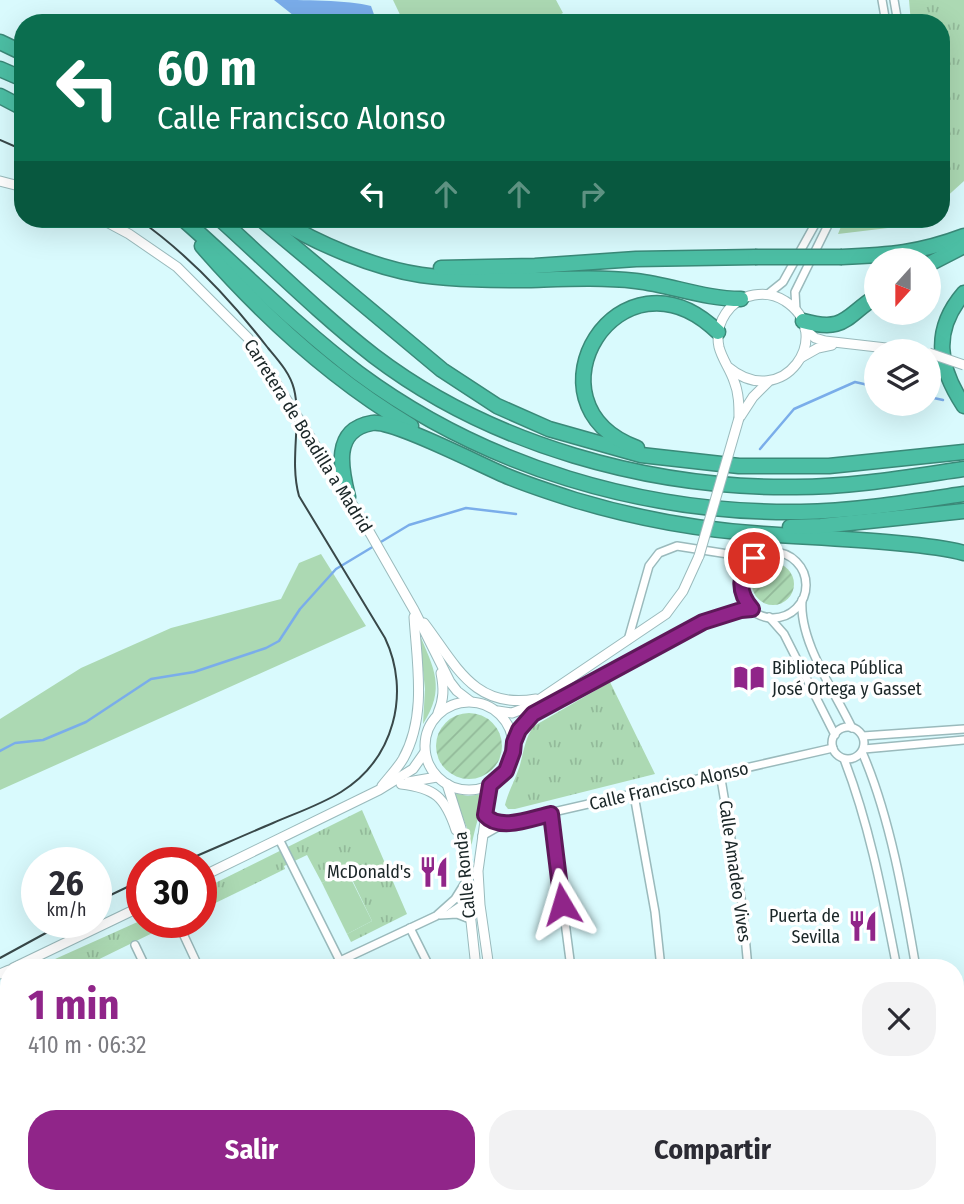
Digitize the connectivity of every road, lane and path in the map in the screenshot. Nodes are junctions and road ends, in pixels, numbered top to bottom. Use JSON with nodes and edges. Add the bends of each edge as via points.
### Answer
{"nodes":[{"id":1,"x":118,"y":228,"type":"edge"},
{"id":2,"x":187,"y":228,"type":"edge"},
{"id":3,"x":193,"y":228,"type":"edge"},
{"id":4,"x":230,"y":228,"type":"edge"},
{"id":5,"x":272,"y":228,"type":"edge"},
{"id":6,"x":295,"y":228,"type":"edge"},
{"id":7,"x":813,"y":228,"type":"edge"},
{"id":8,"x":827,"y":228,"type":"edge"},
{"id":9,"x":964,"y":236,"type":"edge"},
{"id":10,"x":964,"y":246,"type":"edge"},
{"id":11,"x":942,"y":257,"type":"edge"},
{"id":12,"x":363,"y":259,"type":"junction"},
{"id":13,"x":964,"y":293,"type":"edge"},
{"id":14,"x":768,"y":295,"type":"junction"},
{"id":15,"x":741,"y":299,"type":"junction"},
{"id":16,"x":864,"y":307,"type":"edge"},
{"id":17,"x":801,"y":320,"type":"junction"},
{"id":18,"x":718,"y":332,"type":"junction"},
{"id":19,"x":844,"y":344,"type":"junction"},
{"id":20,"x":864,"y":346,"type":"edge"},
{"id":21,"x":802,"y":357,"type":"junction"},
{"id":22,"x":941,"y":357,"type":"edge"},
{"id":23,"x":964,"y":365,"type":"edge"},
{"id":24,"x":728,"y":367,"type":"junction"},
{"id":25,"x":768,"y":382,"type":"junction"},
{"id":26,"x":964,"y":406,"type":"edge"},
{"id":27,"x":739,"y":418,"type":"junction"},
{"id":28,"x":964,"y":452,"type":"edge"},
{"id":29,"x":455,"y":453,"type":"junction"},
{"id":30,"x":664,"y":457,"type":"junction"},
{"id":31,"x":964,"y":469,"type":"edge"},
{"id":32,"x":964,"y":494,"type":"edge"},
{"id":33,"x":348,"y":497,"type":"junction"},
{"id":34,"x":964,"y":511,"type":"edge"},
{"id":35,"x":698,"y":525,"type":"junction"},
{"id":36,"x":964,"y":553,"type":"edge"},
{"id":37,"x":761,"y":554,"type":"junction"},
{"id":38,"x":802,"y":600,"type":"junction"},
{"id":39,"x":752,"y":609,"type":"junction"},
{"id":40,"x":414,"y":610,"type":"junction"},
{"id":41,"x":768,"y":617,"type":"junction"},
{"id":42,"x":626,"y":643,"type":"junction"},
{"id":43,"x":439,"y":664,"type":"junction"},
{"id":44,"x":562,"y":685,"type":"junction"},
{"id":45,"x":540,"y":698,"type":"junction"},
{"id":46,"x":470,"y":701,"type":"junction"},
{"id":47,"x":498,"y":711,"type":"junction"},
{"id":48,"x":437,"y":714,"type":"junction"},
{"id":49,"x":533,"y":714,"type":"junction"},
{"id":50,"x":852,"y":728,"type":"junction"},
{"id":51,"x":964,"y":729,"type":"edge"},
{"id":52,"x":835,"y":734,"type":"junction"},
{"id":53,"x":863,"y":736,"type":"junction"},
{"id":54,"x":964,"y":740,"type":"edge"},
{"id":55,"x":514,"y":742,"type":"junction"},
{"id":56,"x":833,"y":748,"type":"junction"},
{"id":57,"x":863,"y":750,"type":"junction"},
{"id":58,"x":425,"y":752,"type":"junction"},
{"id":59,"x":844,"y":759,"type":"junction"},
{"id":60,"x":720,"y":774,"type":"junction"},
{"id":61,"x":437,"y":777,"type":"junction"},
{"id":62,"x":401,"y":784,"type":"junction"},
{"id":63,"x":447,"y":784,"type":"junction"},
{"id":64,"x":490,"y":785,"type":"junction"},
{"id":65,"x":379,"y":790,"type":"junction"},
{"id":66,"x":634,"y":794,"type":"junction"},
{"id":67,"x":551,"y":814,"type":"junction"},
{"id":68,"x":485,"y":815,"type":"junction"},
{"id":69,"x":505,"y":824,"type":"junction"},
{"id":70,"x":482,"y":836,"type":"junction"},
{"id":71,"x":279,"y":839,"type":"junction"},
{"id":72,"x":462,"y":845,"type":"junction"},
{"id":73,"x":217,"y":869,"type":"edge"},
{"id":74,"x":465,"y":883,"type":"junction"},
{"id":75,"x":467,"y":896,"type":"junction"},
{"id":76,"x":450,"y":913,"type":"junction"},
{"id":77,"x":126,"y":914,"type":"edge"},
{"id":78,"x":436,"y":916,"type":"junction"},
{"id":79,"x":470,"y":919,"type":"junction"},
{"id":80,"x":410,"y":928,"type":"junction"},
{"id":81,"x":185,"y":938,"type":"edge"},
{"id":82,"x":135,"y":945,"type":"dead end"},
{"id":83,"x":32,"y":959,"type":"edge"},
{"id":84,"x":142,"y":959,"type":"edge"},
{"id":85,"x":195,"y":959,"type":"edge"},
{"id":86,"x":339,"y":959,"type":"edge"},
{"id":87,"x":344,"y":959,"type":"edge"},
{"id":88,"x":426,"y":959,"type":"edge"},
{"id":89,"x":475,"y":959,"type":"edge"},
{"id":90,"x":488,"y":959,"type":"edge"},
{"id":91,"x":570,"y":959,"type":"edge"},
{"id":92,"x":660,"y":959,"type":"edge"},
{"id":93,"x":747,"y":959,"type":"edge"},
{"id":94,"x":895,"y":959,"type":"edge"},
{"id":95,"x":914,"y":959,"type":"edge"}],
"edges":[{"from":1,"to":33,"type":"street","name":"Carretera de Boadilla a Madrid","via":[[177,267],[248,338]]},
{"from":2,"to":29,"type":"highway","via":[[240,290],[298,346],[347,385]]},
{"from":3,"to":32,"type":"highway","via":[[359,373],[473,442],[544,472],[616,493],[743,510],[814,511]]},
{"from":4,"to":31,"type":"highway","via":[[376,357],[431,393],[553,449],[672,479],[743,487],[798,488]]},
{"from":5,"to":30,"type":"highway","via":[[442,370],[497,405],[592,443]]},
{"from":6,"to":12,"type":"highway"},
{"from":7,"to":14,"type":"street","via":[[783,282]]},
{"from":8,"to":17,"type":"street","via":[[795,292]]},
{"from":9,"to":12,"type":"highway","bridge":true,"via":[[899,254],[842,257],[451,269]]},
{"from":10,"to":11,"type":"highway"},
{"from":12,"to":15,"type":"highway","via":[[419,275],[636,281],[717,299]]},
{"from":13,"to":26,"type":"highway","via":[[948,317],[942,344],[945,372]]},
{"from":14,"to":15,"type":"street"},
{"from":14,"to":17,"type":"street","via":[[779,297]]},
{"from":15,"to":18,"type":"street","via":[[722,319]]},
{"from":16,"to":17,"type":"highway","via":[[835,325]]},
{"from":17,"to":19,"type":"street","via":[[815,338]]},
{"from":17,"to":21,"type":"street","via":[[806,343]]},
{"from":18,"to":24,"type":"street","via":[[718,345]]},
{"from":18,"to":30,"type":"highway","via":[[682,308],[636,306],[608,322],[587,355],[584,391],[590,412],[625,443]]},
{"from":19,"to":20,"type":"street"},
{"from":19,"to":21,"type":"street","via":[[827,345]]},
{"from":21,"to":25,"type":"street","via":[[794,369]]},
{"from":22,"to":23,"type":"street","bridge":true},
{"from":24,"to":25,"type":"street","via":[[739,376]]},
{"from":24,"to":27,"type":"street","via":[[738,395]]},
{"from":25,"to":27,"type":"street"},
{"from":27,"to":42,"type":"street","bridge":true,"via":[[699,556],[676,603]]},
{"from":28,"to":30,"type":"highway","via":[[783,468]]},
{"from":29,"to":33,"type":"highway","via":[[391,425],[376,422],[358,428],[342,449],[340,464]]},
{"from":29,"to":35,"type":"highway","via":[[556,494],[641,517]]},
{"from":33,"to":40,"type":"street","name":"Carretera de Boadilla a Madrid"},
{"from":34,"to":35,"type":"highway","via":[[821,527]]},
{"from":35,"to":36,"type":"highway"},
{"from":37,"to":38,"type":"street","via":[[787,555],[801,566],[806,583]]},
{"from":37,"to":39,"type":"street","via":[[748,564],[741,579],[742,596]]},
{"from":37,"to":42,"type":"street","via":[[677,546],[659,552],[649,566]]},
{"from":38,"to":41,"type":"street","via":[[790,613]]},
{"from":38,"to":50,"type":"street","via":[[805,631]]},
{"from":39,"to":41,"type":"street"},
{"from":39,"to":49,"type":"street","via":[[703,622]]},
{"from":40,"to":43,"type":"street","name":"Carretera de Boadilla a Madrid"},
{"from":40,"to":45,"type":"street","via":[[475,688],[505,701]]},
{"from":40,"to":65,"type":"street","via":[[417,719],[402,761]]},
{"from":41,"to":52,"type":"street","via":[[784,634]]},
{"from":42,"to":44,"type":"street"},
{"from":43,"to":46,"type":"street","name":"Carretera de Boadilla a Madrid","via":[[457,691]]},
{"from":43,"to":48,"type":"street","name":"Carretera de Boadilla a Madrid","via":[[444,688]]},
{"from":44,"to":45,"type":"street"},
{"from":44,"to":49,"type":"street"},
{"from":45,"to":47,"type":"street","via":[[512,713]]},
{"from":46,"to":47,"type":"street"},
{"from":46,"to":48,"type":"street"},
{"from":47,"to":55,"type":"street"},
{"from":48,"to":58,"type":"street","via":[[426,732]]},
{"from":49,"to":55,"type":"street"},
{"from":50,"to":52,"type":"street"},
{"from":50,"to":53,"type":"street"},
{"from":51,"to":53,"type":"street"},
{"from":52,"to":56,"type":"street"},
{"from":53,"to":57,"type":"street"},
{"from":54,"to":57,"type":"street"},
{"from":55,"to":64,"type":"street","via":[[506,771]]},
{"from":56,"to":59,"type":"street"},
{"from":56,"to":60,"type":"street","name":"Calle Francisco Alonso"},
{"from":57,"to":59,"type":"street","via":[[855,758]]},
{"from":57,"to":95,"type":"street","via":[[900,884]]},
{"from":58,"to":61,"type":"street"},
{"from":58,"to":65,"type":"street","via":[[414,769]]},
{"from":59,"to":94,"type":"street","via":[[882,889]]},
{"from":60,"to":66,"type":"street","name":"Calle Francisco Alonso"},
{"from":60,"to":93,"type":"street","name":"Calle Amadeo Vives"},
{"from":61,"to":62,"type":"street"},
{"from":61,"to":63,"type":"street"},
{"from":62,"to":65,"type":"street"},
{"from":62,"to":72,"type":"street","via":[[422,786],[438,796]]},
{"from":63,"to":64,"type":"street","via":[[468,790]]},
{"from":63,"to":72,"type":"street","name":"Calle Ronda"},
{"from":64,"to":68,"type":"street","name":"Calle Ronda"},
{"from":65,"to":71,"type":"street"},
{"from":66,"to":67,"type":"street","name":"Calle Francisco Alonso"},
{"from":66,"to":92,"type":"street"},
{"from":67,"to":69,"type":"street","name":"Calle Francisco Alonso"},
{"from":67,"to":91,"type":"street"},
{"from":68,"to":69,"type":"street"},
{"from":68,"to":70,"type":"street","name":"Calle Ronda"},
{"from":69,"to":70,"type":"street","name":"Calle Francisco Alonso"},
{"from":70,"to":90,"type":"street","name":"Calle Ronda","via":[[478,893]]},
{"from":71,"to":73,"type":"street"},
{"from":71,"to":86,"type":"street"},
{"from":72,"to":74,"type":"street","name":"Calle Ronda"},
{"from":74,"to":75,"type":"street","name":"Calle Ronda"},
{"from":74,"to":78,"type":"street"},
{"from":75,"to":76,"type":"street"},
{"from":75,"to":79,"type":"street","name":"Calle Ronda"},
{"from":76,"to":78,"type":"street"},
{"from":76,"to":79,"type":"street"},
{"from":77,"to":83,"type":"street"},
{"from":78,"to":80,"type":"street"},
{"from":79,"to":89,"type":"street","name":"Calle Ronda"},
{"from":80,"to":87,"type":"street"},
{"from":80,"to":88,"type":"street"},
{"from":81,"to":85,"type":"street"},
{"from":82,"to":84,"type":"street"}]}
